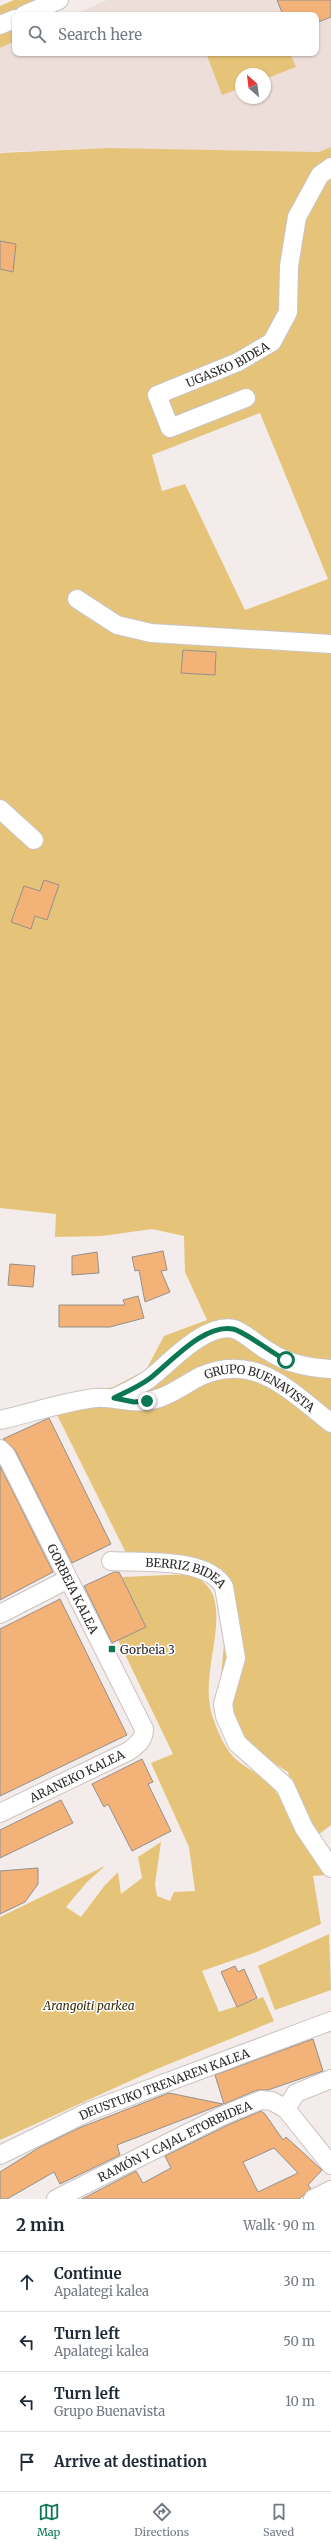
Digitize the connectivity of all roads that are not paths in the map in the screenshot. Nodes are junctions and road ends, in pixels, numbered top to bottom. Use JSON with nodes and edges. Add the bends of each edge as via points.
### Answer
{"nodes":[{"id":1,"x":23,"y":0,"type":"edge"},
{"id":2,"x":59,"y":0,"type":"edge"},
{"id":3,"x":21,"y":12,"type":"edge"},
{"id":4,"x":31,"y":12,"type":"edge"},
{"id":5,"x":12,"y":20,"type":"edge"},
{"id":6,"x":0,"y":25,"type":"edge"},
{"id":7,"x":331,"y":167,"type":"edge"},
{"id":8,"x":246,"y":398,"type":"dead end"},
{"id":9,"x":77,"y":599,"type":"dead end"},
{"id":10,"x":331,"y":644,"type":"edge"},
{"id":11,"x":0,"y":809,"type":"edge"},
{"id":12,"x":34,"y":840,"type":"dead end"},
{"id":13,"x":331,"y":1369,"type":"edge"},
{"id":14,"x":114,"y":1398,"type":"junction"},
{"id":15,"x":0,"y":1420,"type":"edge"},
{"id":16,"x":331,"y":1423,"type":"edge"},
{"id":17,"x":0,"y":1449,"type":"edge"},
{"id":18,"x":111,"y":1560,"type":"dead end"},
{"id":19,"x":68,"y":1579,"type":"junction"},
{"id":20,"x":0,"y":1614,"type":"edge"},
{"id":21,"x":144,"y":1729,"type":"joint"},
{"id":22,"x":0,"y":1813,"type":"edge"},
{"id":23,"x":331,"y":1868,"type":"edge"},
{"id":24,"x":331,"y":2021,"type":"edge"},
{"id":25,"x":330,"y":2078,"type":"edge"},
{"id":26,"x":286,"y":2109,"type":"junction"},
{"id":27,"x":0,"y":2155,"type":"edge"},
{"id":28,"x":331,"y":2165,"type":"edge"},
{"id":29,"x":331,"y":2190,"type":"edge"},
{"id":30,"x":56,"y":2199,"type":"edge"},
{"id":31,"x":312,"y":2199,"type":"edge"}],
"edges":[{"from":1,"to":3,"type":"street"},
{"from":2,"to":4,"type":"street"},
{"from":5,"to":6,"type":"street"},
{"from":7,"to":8,"type":"street","name":"UGASKO BIDEA","via":[[320,175],[297,217],[289,266],[288,312],[272,342],[238,362],[157,395],[170,428]]},
{"from":9,"to":10,"type":"street","via":[[117,625],[151,633]]},
{"from":11,"to":12,"type":"street"},
{"from":13,"to":14,"type":"street","via":[[304,1366],[286,1360],[233,1329],[218,1330],[186,1347],[137,1387]]},
{"from":14,"to":15,"type":"street","name":"GRUPO BUENAVISTA","via":[[94,1398]]},
{"from":14,"to":16,"type":"street","name":"GRUPO BUENAVISTA","via":[[134,1402],[147,1401],[164,1396],[214,1371],[229,1367],[247,1368],[290,1391]]},
{"from":17,"to":19,"type":"street","name":"GORBEIA KALEA","via":[[6,1455]]},
{"from":18,"to":23,"type":"street","name":"BERRIZ BIDEA","via":[[194,1566],[219,1578],[224,1587],[236,1658],[223,1704],[225,1716],[237,1743],[285,1786],[304,1828]]},
{"from":19,"to":20,"type":"street"},
{"from":19,"to":21,"type":"street","name":"GORBEIA KALEA"},
{"from":21,"to":22,"type":"street","name":"ARANEKO KALEA","via":[[140,1743],[129,1751]]},
{"from":24,"to":27,"type":"street","name":"DEUSTUKO TRENAREN KALEA","via":[[90,2111]]},
{"from":25,"to":26,"type":"street","via":[[296,2093]]},
{"from":26,"to":28,"type":"street"},
{"from":26,"to":30,"type":"street","name":"RAMÓN Y CAJAL ETORBIDEA","via":[[261,2100],[224,2115]]},
{"from":29,"to":31,"type":"street"}]}
